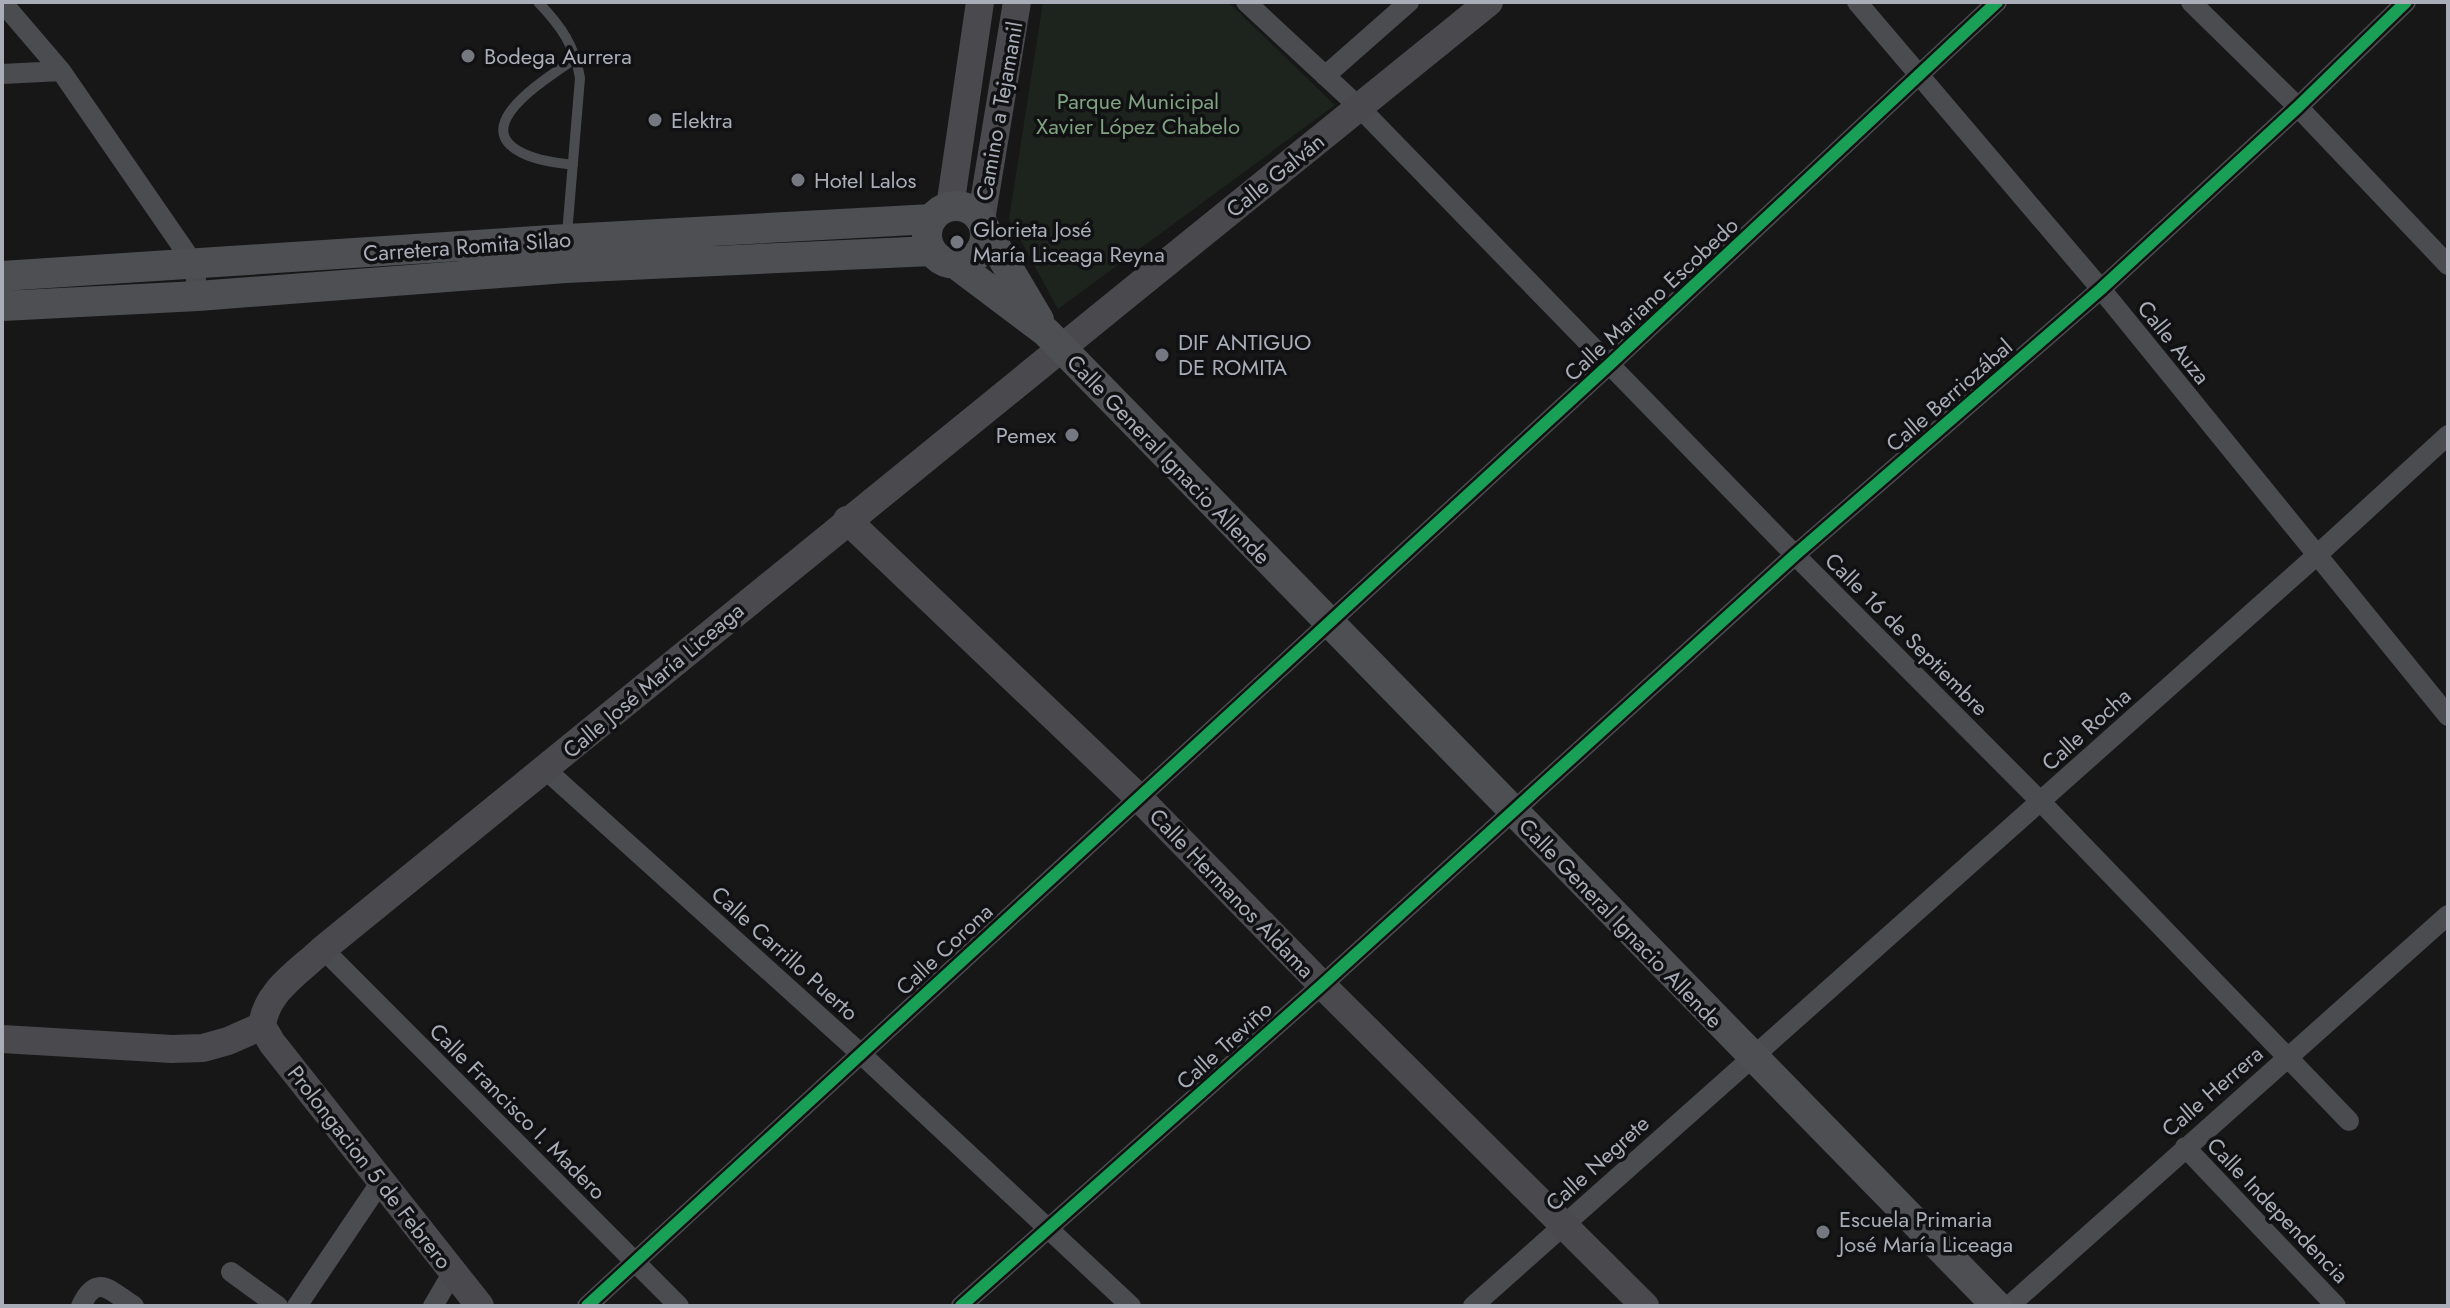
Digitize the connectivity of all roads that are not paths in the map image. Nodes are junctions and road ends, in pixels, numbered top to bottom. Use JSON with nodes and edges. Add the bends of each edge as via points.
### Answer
{"nodes":[{"id":1,"x":2,"y":2,"type":"edge"},
{"id":2,"x":538,"y":2,"type":"edge"},
{"id":3,"x":980,"y":2,"type":"edge"},
{"id":4,"x":1017,"y":2,"type":"edge"},
{"id":5,"x":1246,"y":2,"type":"edge"},
{"id":6,"x":1409,"y":2,"type":"edge"},
{"id":7,"x":1489,"y":2,"type":"edge"},
{"id":8,"x":1857,"y":2,"type":"edge"},
{"id":9,"x":1997,"y":2,"type":"edge"},
{"id":10,"x":2191,"y":2,"type":"edge"},
{"id":11,"x":2406,"y":2,"type":"edge"},
{"id":12,"x":577,"y":57,"type":"junction"},
{"id":13,"x":61,"y":71,"type":"junction"},
{"id":14,"x":2,"y":74,"type":"edge"},
{"id":15,"x":1325,"y":76,"type":"junction"},
{"id":16,"x":1920,"y":77,"type":"junction"},
{"id":17,"x":1359,"y":107,"type":"junction"},
{"id":18,"x":2298,"y":107,"type":"junction"},
{"id":19,"x":573,"y":165,"type":"junction"},
{"id":20,"x":941,"y":213,"type":"junction"},
{"id":21,"x":983,"y":224,"type":"junction"},
{"id":22,"x":566,"y":254,"type":"junction"},
{"id":23,"x":944,"y":258,"type":"junction"},
{"id":24,"x":194,"y":264,"type":"junction"},
{"id":25,"x":2448,"y":265,"type":"edge"},
{"id":26,"x":2,"y":276,"type":"edge"},
{"id":27,"x":2101,"y":289,"type":"junction"},
{"id":28,"x":198,"y":296,"type":"junction"},
{"id":29,"x":2,"y":306,"type":"edge"},
{"id":30,"x":1054,"y":341,"type":"junction"},
{"id":31,"x":1610,"y":364,"type":"junction"},
{"id":32,"x":2448,"y":435,"type":"edge"},
{"id":33,"x":847,"y":520,"type":"junction"},
{"id":34,"x":1795,"y":555,"type":"junction"},
{"id":35,"x":2316,"y":556,"type":"junction"},
{"id":36,"x":1329,"y":621,"type":"junction"},
{"id":37,"x":2448,"y":716,"type":"edge"},
{"id":38,"x":545,"y":769,"type":"junction"},
{"id":39,"x":1139,"y":798,"type":"junction"},
{"id":40,"x":2040,"y":801,"type":"junction"},
{"id":41,"x":1513,"y":812,"type":"junction"},
{"id":42,"x":2448,"y":915,"type":"edge"},
{"id":43,"x":323,"y":949,"type":"junction"},
{"id":44,"x":1322,"y":985,"type":"junction"},
{"id":45,"x":262,"y":1026,"type":"junction"},
{"id":46,"x":2,"y":1039,"type":"edge"},
{"id":47,"x":860,"y":1053,"type":"junction"},
{"id":48,"x":1752,"y":1056,"type":"junction"},
{"id":49,"x":2286,"y":1058,"type":"junction"},
{"id":50,"x":2349,"y":1121,"type":"dead end"},
{"id":51,"x":2185,"y":1147,"type":"junction"},
{"id":52,"x":382,"y":1180,"type":"junction"},
{"id":53,"x":1563,"y":1226,"type":"junction"},
{"id":54,"x":1049,"y":1229,"type":"junction"},
{"id":55,"x":635,"y":1261,"type":"junction"},
{"id":56,"x":231,"y":1272,"type":"dead end"},
{"id":57,"x":453,"y":1272,"type":"junction"},
{"id":58,"x":81,"y":1306,"type":"edge"},
{"id":59,"x":134,"y":1306,"type":"edge"},
{"id":60,"x":278,"y":1306,"type":"edge"},
{"id":61,"x":297,"y":1306,"type":"edge"},
{"id":62,"x":433,"y":1306,"type":"edge"},
{"id":63,"x":480,"y":1306,"type":"edge"},
{"id":64,"x":587,"y":1306,"type":"edge"},
{"id":65,"x":679,"y":1306,"type":"edge"},
{"id":66,"x":961,"y":1306,"type":"edge"},
{"id":67,"x":1131,"y":1306,"type":"edge"},
{"id":68,"x":1473,"y":1306,"type":"edge"},
{"id":69,"x":1645,"y":1306,"type":"edge"},
{"id":70,"x":1997,"y":1306,"type":"edge"},
{"id":71,"x":2009,"y":1306,"type":"edge"},
{"id":72,"x":2336,"y":1306,"type":"edge"}],
"edges":[{"from":1,"to":13,"type":"street"},
{"from":2,"to":12,"type":"lane","via":[[569,38]]},
{"from":3,"to":20,"type":"street","name":"Camino a Tejamanil"},
{"from":4,"to":21,"type":"street","name":"Camino a Tejamanil"},
{"from":5,"to":15,"type":"street","name":"Calle 16 de Septiembre"},
{"from":6,"to":15,"type":"street"},
{"from":7,"to":17,"type":"street","name":"Calle Galván"},
{"from":8,"to":16,"type":"street","name":"Calle Auza"},
{"from":9,"to":16,"type":"street","name":"Calle Mariano Escobedo"},
{"from":10,"to":18,"type":"street"},
{"from":11,"to":18,"type":"street","name":"Calle Berriozábal"},
{"from":12,"to":19,"type":"lane"},
{"from":12,"to":19,"type":"lane","via":[[517,102],[503,127],[508,141],[521,152]]},
{"from":13,"to":14,"type":"street"},
{"from":13,"to":24,"type":"street"},
{"from":15,"to":17,"type":"street","name":"Calle 16 de Septiembre"},
{"from":16,"to":27,"type":"street","name":"Calle Auza"},
{"from":16,"to":31,"type":"street","name":"Calle Mariano Escobedo"},
{"from":17,"to":30,"type":"street","name":"Calle Galván"},
{"from":17,"to":31,"type":"street","name":"Calle 16 de Septiembre"},
{"from":18,"to":25,"type":"street"},
{"from":18,"to":27,"type":"street","name":"Calle Berriozábal"},
{"from":19,"to":22,"type":"lane"},
{"from":20,"to":21,"type":"main road","via":[[961,207]]},
{"from":20,"to":22,"type":"main road","name":"Carretera Romita Silao"},
{"from":20,"to":23,"type":"main road","via":[[928,229],[927,240]]},
{"from":21,"to":23,"type":"main road","via":[[983,248],[976,257]]},
{"from":21,"to":30,"type":"main road","name":"Calle General Ignacio Allende"},
{"from":22,"to":23,"type":"main road","name":"Carretera Romita Silao"},
{"from":22,"to":24,"type":"main road","name":"Carretera Romita Silao"},
{"from":22,"to":28,"type":"main road","name":"Carretera Romita Silao"},
{"from":23,"to":30,"type":"main road","name":"Calle General Ignacio Allende"},
{"from":24,"to":26,"type":"main road","name":"Carretera Romita Silao"},
{"from":24,"to":28,"type":"street"},
{"from":27,"to":34,"type":"street","name":"Calle Berriozábal"},
{"from":27,"to":35,"type":"street","name":"Calle Auza"},
{"from":28,"to":29,"type":"main road","name":"Carretera Romita Silao"},
{"from":30,"to":33,"type":"street","name":"Calle José María Liceaga"},
{"from":30,"to":36,"type":"main road","name":"Calle General Ignacio Allende"},
{"from":31,"to":34,"type":"street","name":"Calle 16 de Septiembre"},
{"from":31,"to":36,"type":"street","name":"Calle Mariano Escobedo"},
{"from":32,"to":35,"type":"street","name":"Calle Rocha"},
{"from":33,"to":38,"type":"street","name":"Calle José María Liceaga"},
{"from":33,"to":39,"type":"street","name":"Calle Hermanos Aldama"},
{"from":34,"to":40,"type":"street","name":"Calle 16 de Septiembre"},
{"from":34,"to":41,"type":"street","name":"Calle Berriozábal"},
{"from":35,"to":37,"type":"street","name":"Calle Auza"},
{"from":35,"to":40,"type":"street","name":"Calle Rocha"},
{"from":36,"to":39,"type":"street","name":"Calle Corona"},
{"from":36,"to":41,"type":"main road","name":"Calle General Ignacio Allende"},
{"from":38,"to":43,"type":"street","name":"Calle José María Liceaga"},
{"from":38,"to":47,"type":"street","name":"Calle Carrillo Puerto"},
{"from":39,"to":44,"type":"street","name":"Calle Hermanos Aldama"},
{"from":39,"to":47,"type":"street","name":"Calle Corona"},
{"from":40,"to":48,"type":"street","name":"Calle Rocha"},
{"from":40,"to":49,"type":"street","name":"Calle 16 de Septiembre"},
{"from":41,"to":44,"type":"street","name":"Calle Treviño"},
{"from":41,"to":48,"type":"main road","name":"Calle General Ignacio Allende"},
{"from":42,"to":49,"type":"street","name":"Calle Herrera"},
{"from":43,"to":45,"type":"street","name":"Calle José María Liceaga","via":[[274,994],[264,1008]]},
{"from":43,"to":55,"type":"street","name":"Calle Francisco I. Madero"},
{"from":44,"to":53,"type":"street","name":"Calle Hermanos Aldama"},
{"from":44,"to":54,"type":"street","name":"Calle Treviño"},
{"from":45,"to":46,"type":"street","via":[[203,1048]]},
{"from":45,"to":52,"type":"street","name":"Prolongacion 5 de Febrero"},
{"from":47,"to":54,"type":"street","name":"Calle Carrillo Puerto"},
{"from":47,"to":55,"type":"street","name":"Calle Corona"},
{"from":48,"to":53,"type":"street","name":"Calle Negrete"},
{"from":48,"to":70,"type":"main road","name":"Calle General Ignacio Allende"},
{"from":49,"to":50,"type":"street","name":"Calle 16 de Septiembre"},
{"from":49,"to":51,"type":"street","name":"Calle Herrera"},
{"from":51,"to":71,"type":"street","name":"Calle Herrera"},
{"from":51,"to":72,"type":"street","name":"Calle Independencia"},
{"from":52,"to":57,"type":"street","name":"Prolongacion 5 de Febrero"},
{"from":52,"to":61,"type":"street"},
{"from":53,"to":68,"type":"street","name":"Calle Negrete"},
{"from":53,"to":69,"type":"street","name":"Calle Hermanos Aldama"},
{"from":54,"to":66,"type":"street","name":"Calle Treviño"},
{"from":54,"to":67,"type":"street","name":"Calle Carrillo Puerto"},
{"from":55,"to":64,"type":"street","name":"Calle Corona"},
{"from":55,"to":65,"type":"street","name":"Calle Francisco I. Madero"},
{"from":56,"to":60,"type":"street"},
{"from":57,"to":62,"type":"street"},
{"from":57,"to":63,"type":"street","name":"Prolongacion 5 de Febrero"},
{"from":58,"to":59,"type":"street","via":[[90,1289],[102,1286]]}]}
